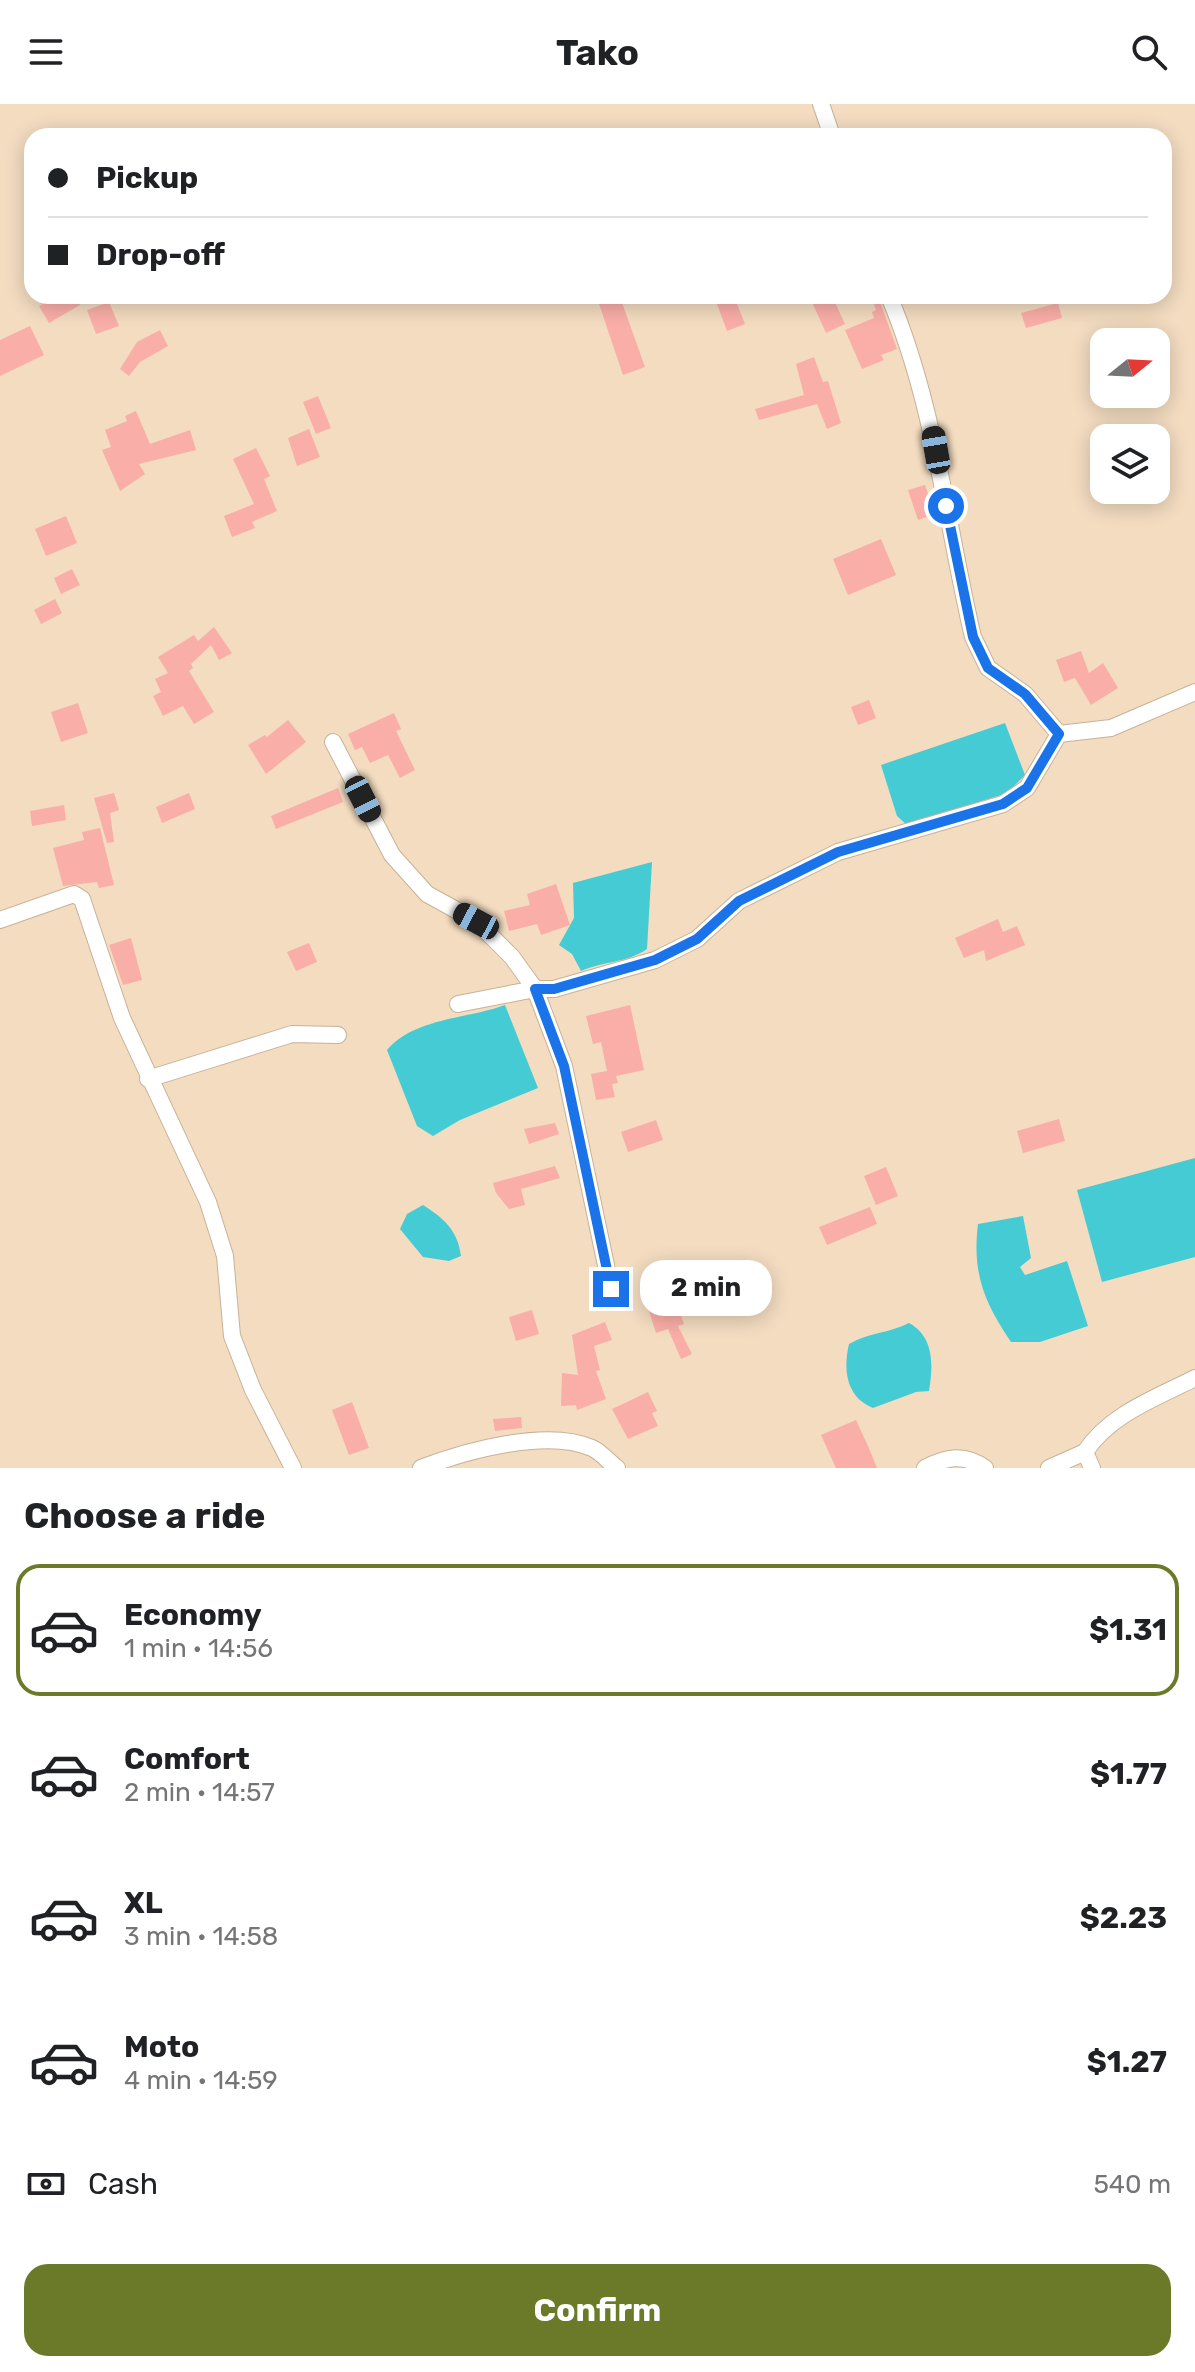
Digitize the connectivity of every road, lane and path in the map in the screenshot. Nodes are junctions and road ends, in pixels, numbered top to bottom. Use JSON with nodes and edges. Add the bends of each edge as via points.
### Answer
{"nodes":[{"id":1,"x":821,"y":104,"type":"edge"},
{"id":2,"x":829,"y":128,"type":"edge"},
{"id":3,"x":892,"y":304,"type":"edge"},
{"id":4,"x":1195,"y":692,"type":"edge"},
{"id":5,"x":1059,"y":734,"type":"junction"},
{"id":6,"x":333,"y":742,"type":"dead end"},
{"id":7,"x":0,"y":920,"type":"edge"},
{"id":8,"x":535,"y":989,"type":"junction"},
{"id":9,"x":458,"y":1004,"type":"dead end"},
{"id":10,"x":338,"y":1035,"type":"dead end"},
{"id":11,"x":148,"y":1079,"type":"junction"},
{"id":12,"x":611,"y":1289,"type":"dead end"},
{"id":13,"x":1195,"y":1378,"type":"edge"},
{"id":14,"x":1088,"y":1460,"type":"edge"},
{"id":15,"x":293,"y":1468,"type":"edge"},
{"id":16,"x":421,"y":1468,"type":"edge"},
{"id":17,"x":617,"y":1468,"type":"edge"},
{"id":18,"x":925,"y":1468,"type":"edge"},
{"id":19,"x":985,"y":1468,"type":"edge"},
{"id":20,"x":1049,"y":1468,"type":"edge"}],
"edges":[{"from":1,"to":2,"type":"street"},
{"from":3,"to":5,"type":"street","via":[[931,422],[973,637],[988,668],[1025,694]]},
{"from":4,"to":5,"type":"street","via":[[1111,728]]},
{"from":5,"to":8,"type":"street","via":[[1027,788],[1003,804],[838,852],[739,901],[697,939],[655,960],[554,989]]},
{"from":6,"to":8,"type":"street","via":[[392,855],[427,894],[476,921]]},
{"from":7,"to":11,"type":"street","via":[[62,897],[74,894],[82,899]]},
{"from":8,"to":9,"type":"street"},
{"from":8,"to":12,"type":"street","via":[[564,1066]]},
{"from":10,"to":11,"type":"street","via":[[292,1034]]},
{"from":11,"to":15,"type":"street","via":[[208,1202],[225,1256],[232,1336]]},
{"from":13,"to":14,"type":"street","via":[[1110,1423],[1097,1433]]},
{"from":14,"to":20,"type":"street"},
{"from":16,"to":17,"type":"street","via":[[491,1447],[554,1440],[592,1449]]},
{"from":18,"to":19,"type":"street","via":[[950,1457]]}]}
